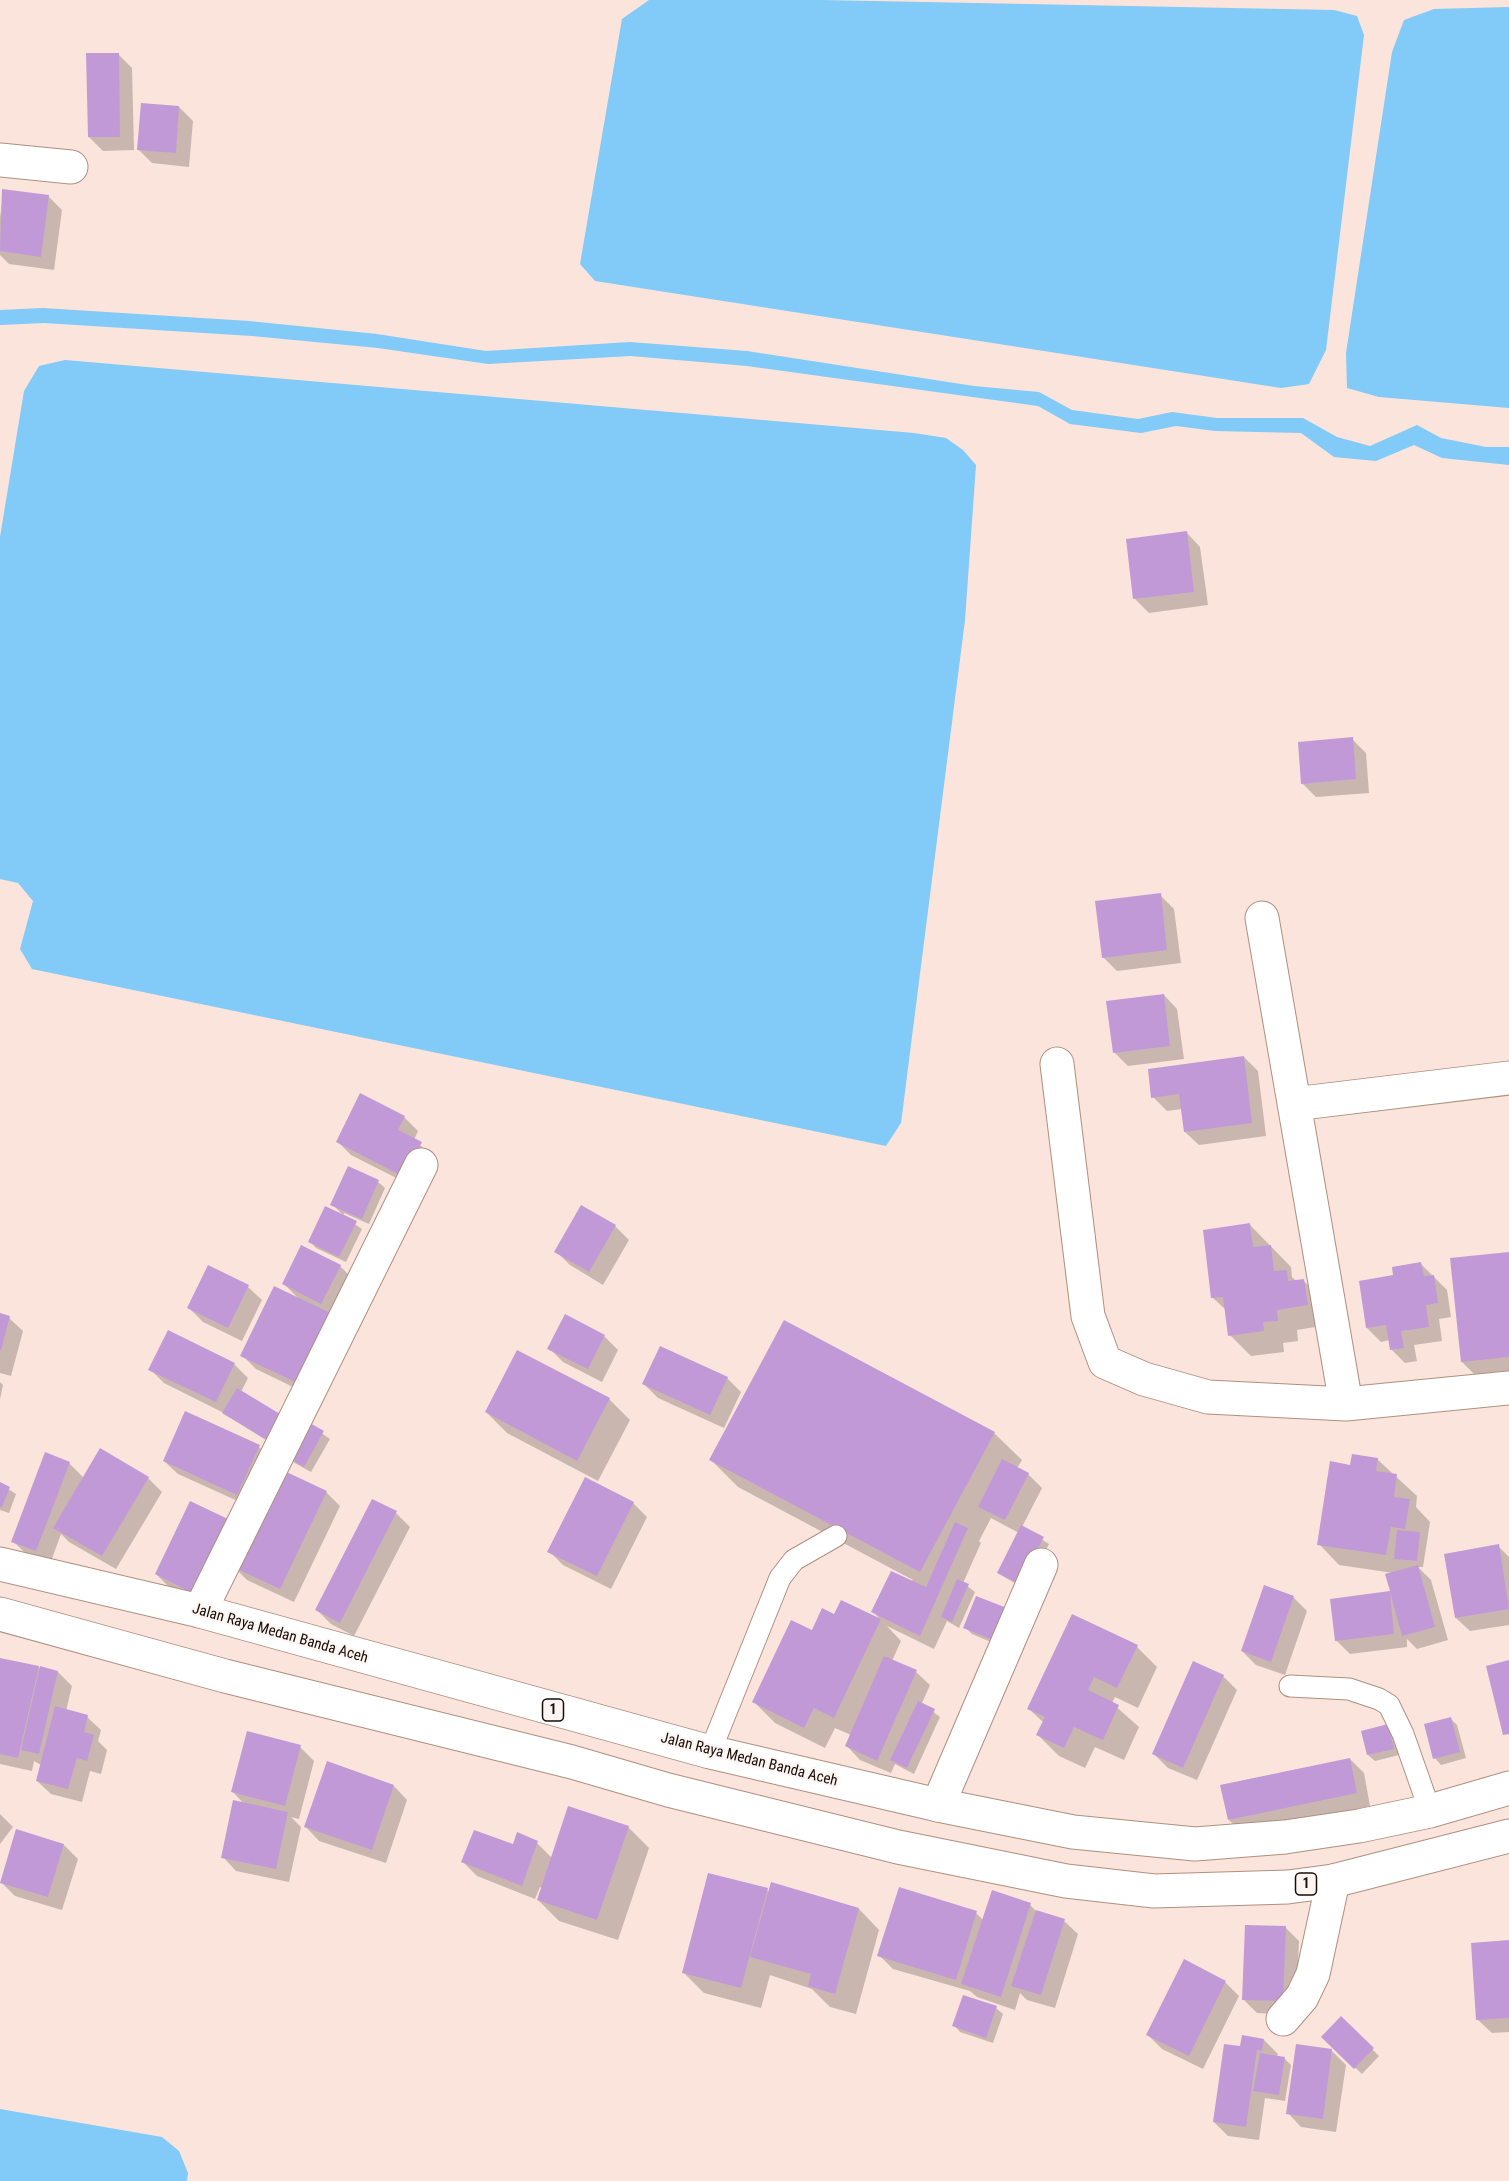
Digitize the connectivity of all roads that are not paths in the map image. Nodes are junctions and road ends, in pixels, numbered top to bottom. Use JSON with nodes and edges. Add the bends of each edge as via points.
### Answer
{"nodes":[{"id":1,"x":0,"y":160,"type":"edge"},
{"id":2,"x":71,"y":167,"type":"dead end"},
{"id":3,"x":1262,"y":918,"type":"dead end"},
{"id":4,"x":1058,"y":1064,"type":"dead end"},
{"id":5,"x":1509,"y":1078,"type":"edge"},
{"id":6,"x":1294,"y":1104,"type":"junction"},
{"id":7,"x":421,"y":1165,"type":"dead end"},
{"id":8,"x":1509,"y":1388,"type":"edge"},
{"id":9,"x":1346,"y":1404,"type":"junction"},
{"id":10,"x":836,"y":1536,"type":"dead end"},
{"id":11,"x":0,"y":1564,"type":"edge"},
{"id":12,"x":1041,"y":1565,"type":"dead end"},
{"id":13,"x":200,"y":1611,"type":"junction"},
{"id":14,"x":0,"y":1614,"type":"edge"},
{"id":15,"x":1290,"y":1686,"type":"dead end"},
{"id":16,"x":710,"y":1752,"type":"junction"},
{"id":17,"x":1509,"y":1788,"type":"edge"},
{"id":18,"x":938,"y":1805,"type":"junction"},
{"id":19,"x":1430,"y":1811,"type":"junction"},
{"id":20,"x":1041,"y":1826,"type":"junction"},
{"id":21,"x":1509,"y":1836,"type":"edge"},
{"id":22,"x":1031,"y":1875,"type":"junction"},
{"id":23,"x":1333,"y":1881,"type":"junction"},
{"id":24,"x":1283,"y":2019,"type":"dead end"}],
"edges":[{"from":1,"to":2,"type":"main road"},
{"from":3,"to":6,"type":"main road"},
{"from":4,"to":9,"type":"main road","via":[[1089,1316],[1105,1362],[1144,1379],[1208,1397]]},
{"from":5,"to":6,"type":"main road"},
{"from":6,"to":9,"type":"main road"},
{"from":7,"to":13,"type":"main road"},
{"from":8,"to":9,"type":"main road"},
{"from":10,"to":16,"type":"lane","via":[[795,1560],[780,1578]]},
{"from":11,"to":13,"type":"main road","name":"Jalan Raya Medan Banda Aceh","number":"1"},
{"from":12,"to":18,"type":"main road"},
{"from":13,"to":16,"type":"main road","name":"Jalan Raya Medan Banda Aceh","number":"1"},
{"from":14,"to":22,"type":"main road","number":"1","via":[[668,1790],[898,1847]]},
{"from":15,"to":19,"type":"lane","via":[[1349,1689],[1389,1705]]},
{"from":16,"to":18,"type":"main road","name":"Jalan Raya Medan Banda Aceh","number":"1"},
{"from":17,"to":19,"type":"main road","name":"Jalan Raya Medan Banda Aceh","number":"1"},
{"from":18,"to":20,"type":"main road","name":"Jalan Raya Medan Banda Aceh","number":"1"},
{"from":19,"to":20,"type":"main road","name":"Jalan Raya Medan Banda Aceh","number":"1","via":[[1285,1837],[1195,1844]]},
{"from":20,"to":22,"type":"main road"},
{"from":21,"to":23,"type":"main road","number":"1"},
{"from":22,"to":23,"type":"main road","number":"1","via":[[1154,1891],[1251,1889]]},
{"from":23,"to":24,"type":"main road","via":[[1313,1974],[1302,1997]]}]}
